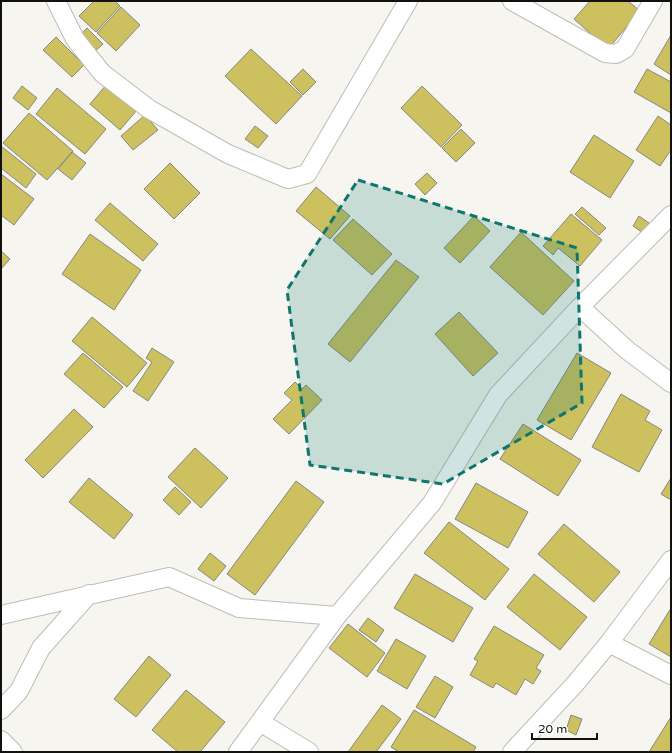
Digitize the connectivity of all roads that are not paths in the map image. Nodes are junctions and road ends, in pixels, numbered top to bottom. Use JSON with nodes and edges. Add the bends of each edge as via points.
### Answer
{"nodes":[{"id":1,"x":56,"y":1,"type":"edge"},
{"id":2,"x":408,"y":1,"type":"edge"},
{"id":3,"x":512,"y":1,"type":"edge"},
{"id":4,"x":654,"y":1,"type":"edge"},
{"id":5,"x":671,"y":215,"type":"edge"},
{"id":6,"x":580,"y":307,"type":"junction"},
{"id":7,"x":671,"y":383,"type":"edge"},
{"id":8,"x":671,"y":560,"type":"edge"},
{"id":9,"x":89,"y":594,"type":"junction"},
{"id":10,"x":1,"y":615,"type":"edge"},
{"id":11,"x":337,"y":616,"type":"junction"},
{"id":12,"x":609,"y":642,"type":"junction"},
{"id":13,"x":671,"y":675,"type":"edge"},
{"id":14,"x":1,"y":710,"type":"edge"},
{"id":15,"x":260,"y":722,"type":"junction"},
{"id":16,"x":1,"y":740,"type":"edge"},
{"id":17,"x":13,"y":752,"type":"edge"},
{"id":18,"x":238,"y":752,"type":"edge"},
{"id":19,"x":309,"y":752,"type":"edge"},
{"id":20,"x":512,"y":752,"type":"edge"}],
"edges":[{"from":1,"to":2,"type":"street","via":[[76,39],[102,73],[149,108],[228,154],[288,179],[307,174]]},
{"from":3,"to":4,"type":"street","via":[[605,53],[616,54],[625,49]]},
{"from":5,"to":6,"type":"street"},
{"from":6,"to":7,"type":"street","via":[[626,350]]},
{"from":6,"to":11,"type":"street","via":[[498,395],[432,503]]},
{"from":8,"to":12,"type":"street"},
{"from":9,"to":10,"type":"street"},
{"from":9,"to":11,"type":"street","via":[[168,578],[239,608]]},
{"from":9,"to":14,"type":"street","via":[[41,648],[19,691]]},
{"from":11,"to":15,"type":"street"},
{"from":12,"to":13,"type":"street"},
{"from":12,"to":20,"type":"street","via":[[575,684]]},
{"from":15,"to":18,"type":"street"},
{"from":15,"to":19,"type":"street"},
{"from":16,"to":17,"type":"street"}]}
